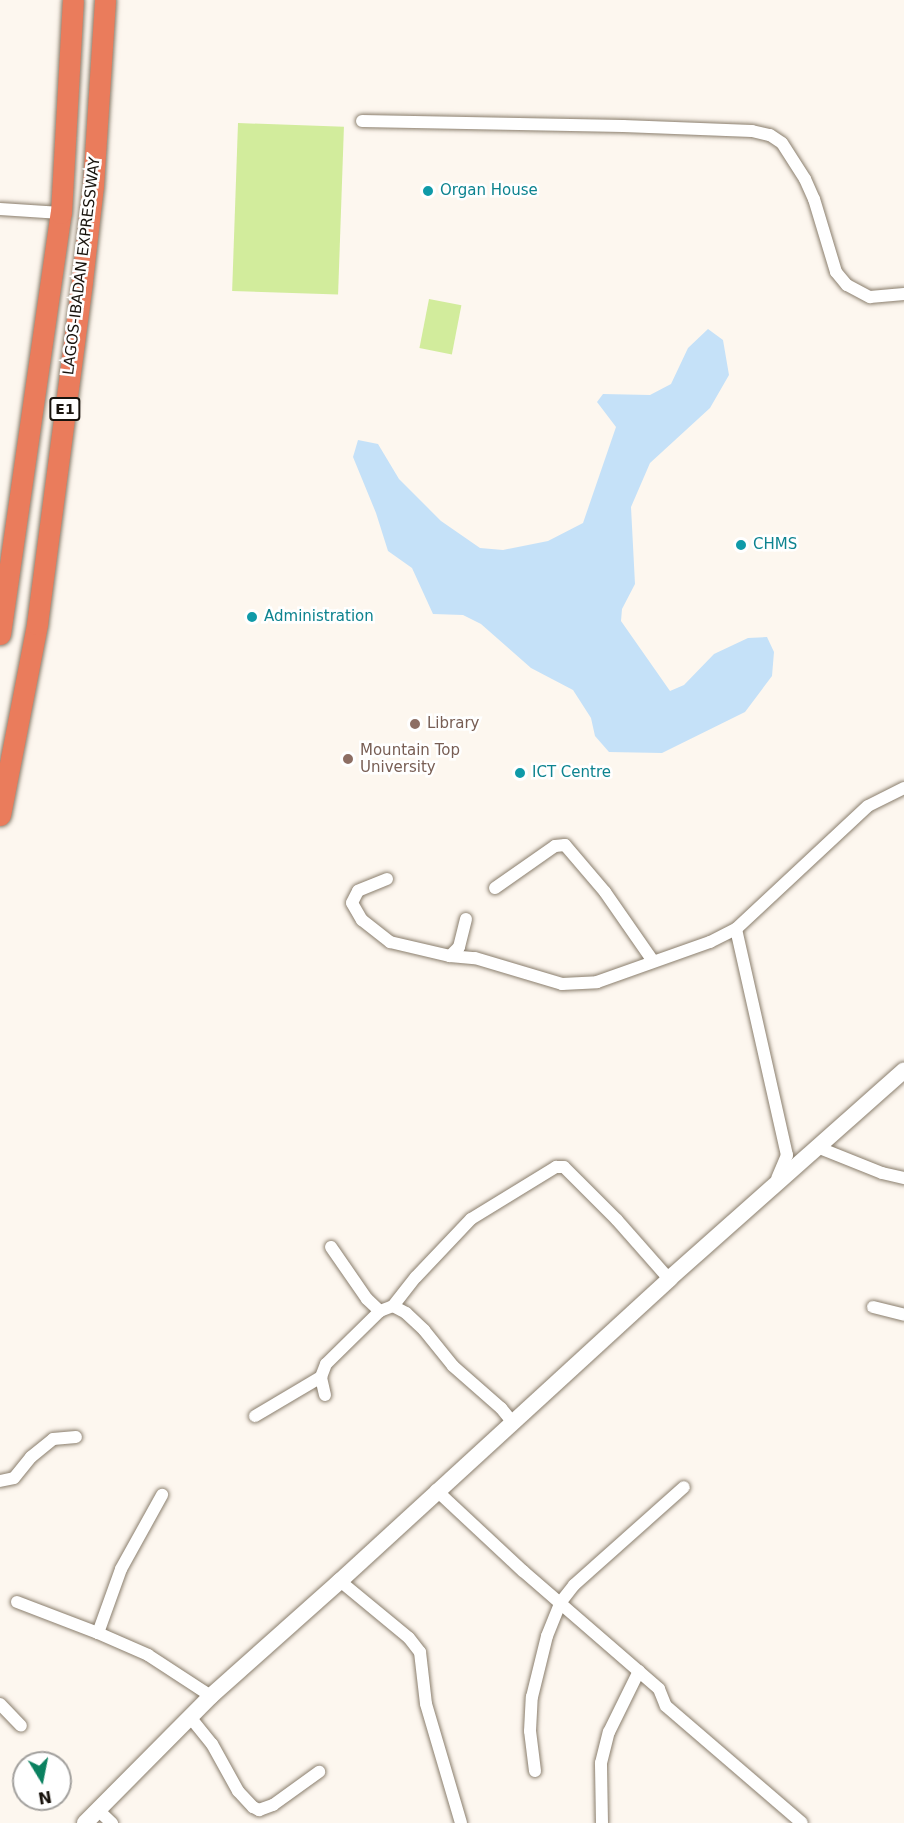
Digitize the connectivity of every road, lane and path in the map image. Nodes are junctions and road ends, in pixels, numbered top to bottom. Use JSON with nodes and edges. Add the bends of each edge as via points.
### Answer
{"nodes":[{"id":1,"x":73,"y":0,"type":"edge"},
{"id":2,"x":105,"y":0,"type":"edge"},
{"id":3,"x":362,"y":121,"type":"dead end"},
{"id":4,"x":0,"y":209,"type":"edge"},
{"id":5,"x":61,"y":213,"type":"junction"},
{"id":6,"x":904,"y":294,"type":"edge"},
{"id":7,"x":0,"y":634,"type":"edge"},
{"id":8,"x":904,"y":788,"type":"edge"},
{"id":9,"x":0,"y":815,"type":"edge"},
{"id":10,"x":387,"y":879,"type":"dead end"},
{"id":11,"x":495,"y":888,"type":"dead end"},
{"id":12,"x":466,"y":919,"type":"dead end"},
{"id":13,"x":736,"y":929,"type":"junction"},
{"id":14,"x":450,"y":956,"type":"junction"},
{"id":15,"x":653,"y":961,"type":"junction"},
{"id":16,"x":904,"y":1070,"type":"edge"},
{"id":17,"x":817,"y":1147,"type":"junction"},
{"id":18,"x":904,"y":1178,"type":"edge"},
{"id":19,"x":772,"y":1186,"type":"junction"},
{"id":20,"x":331,"y":1247,"type":"dead end"},
{"id":21,"x":669,"y":1279,"type":"junction"},
{"id":22,"x":393,"y":1306,"type":"junction"},
{"id":23,"x":873,"y":1307,"type":"dead end"},
{"id":24,"x":380,"y":1311,"type":"junction"},
{"id":25,"x":904,"y":1315,"type":"edge"},
{"id":26,"x":321,"y":1377,"type":"junction"},
{"id":27,"x":325,"y":1395,"type":"dead end"},
{"id":28,"x":255,"y":1416,"type":"dead end"},
{"id":29,"x":513,"y":1423,"type":"junction"},
{"id":30,"x":76,"y":1437,"type":"dead end"},
{"id":31,"x":0,"y":1481,"type":"edge"},
{"id":32,"x":684,"y":1487,"type":"dead end"},
{"id":33,"x":436,"y":1490,"type":"junction"},
{"id":34,"x":162,"y":1495,"type":"dead end"},
{"id":35,"x":340,"y":1581,"type":"junction"},
{"id":36,"x":16,"y":1602,"type":"dead end"},
{"id":37,"x":560,"y":1603,"type":"junction"},
{"id":38,"x":98,"y":1633,"type":"junction"},
{"id":39,"x":639,"y":1671,"type":"junction"},
{"id":40,"x":211,"y":1696,"type":"junction"},
{"id":41,"x":0,"y":1704,"type":"edge"},
{"id":42,"x":190,"y":1717,"type":"junction"},
{"id":43,"x":21,"y":1726,"type":"dead end"},
{"id":44,"x":535,"y":1771,"type":"dead end"},
{"id":45,"x":319,"y":1772,"type":"dead end"},
{"id":46,"x":99,"y":1811,"type":"junction"},
{"id":47,"x":85,"y":1823,"type":"edge"},
{"id":48,"x":112,"y":1823,"type":"edge"},
{"id":49,"x":460,"y":1823,"type":"edge"},
{"id":50,"x":602,"y":1823,"type":"edge"},
{"id":51,"x":802,"y":1823,"type":"edge"}],
"edges":[{"from":1,"to":5,"type":"highway","name":"LAGOS-IBADAN EXPRESSWAY","number":"E1"},
{"from":2,"to":9,"type":"highway","name":"LAGOS-IBADAN EXPRESSWAY","number":"E1","via":[[93,186],[81,291],[37,624]]},
{"from":3,"to":6,"type":"street","via":[[623,126],[770,135],[782,143],[805,179],[836,272],[848,285],[870,297]]},
{"from":4,"to":5,"type":"street"},
{"from":5,"to":7,"type":"highway","name":"LAGOS-IBADAN EXPRESSWAY","number":"E1"},
{"from":8,"to":13,"type":"street","via":[[868,806]]},
{"from":10,"to":14,"type":"street","via":[[358,891],[352,903],[362,920],[390,942]]},
{"from":11,"to":15,"type":"street","via":[[555,846],[565,845],[605,892]]},
{"from":12,"to":14,"type":"street","via":[[459,947]]},
{"from":13,"to":15,"type":"street"},
{"from":13,"to":19,"type":"street","via":[[787,1155]]},
{"from":14,"to":15,"type":"street","via":[[475,958],[562,984],[597,982]]},
{"from":16,"to":17,"type":"street"},
{"from":17,"to":18,"type":"street"},
{"from":17,"to":19,"type":"street"},
{"from":19,"to":21,"type":"street"},
{"from":20,"to":24,"type":"street","via":[[367,1299]]},
{"from":21,"to":22,"type":"street","via":[[564,1167],[556,1167],[471,1219]]},
{"from":21,"to":29,"type":"street"},
{"from":22,"to":24,"type":"street"},
{"from":22,"to":29,"type":"street","via":[[424,1330],[453,1366]]},
{"from":23,"to":25,"type":"street"},
{"from":24,"to":26,"type":"street","via":[[326,1364]]},
{"from":26,"to":27,"type":"street"},
{"from":26,"to":28,"type":"street"},
{"from":29,"to":33,"type":"street"},
{"from":30,"to":31,"type":"street","via":[[53,1439],[14,1478]]},
{"from":32,"to":37,"type":"street","via":[[574,1585]]},
{"from":33,"to":35,"type":"street"},
{"from":33,"to":37,"type":"street"},
{"from":34,"to":38,"type":"street","via":[[121,1569]]},
{"from":35,"to":40,"type":"street"},
{"from":35,"to":49,"type":"street","via":[[409,1638],[420,1652],[426,1704]]},
{"from":36,"to":38,"type":"street"},
{"from":37,"to":39,"type":"street"},
{"from":37,"to":44,"type":"street","via":[[547,1636],[532,1698],[530,1731]]},
{"from":38,"to":40,"type":"street","via":[[148,1655]]},
{"from":39,"to":50,"type":"street","via":[[609,1732],[601,1762]]},
{"from":39,"to":51,"type":"street","via":[[659,1689],[666,1706]]},
{"from":40,"to":42,"type":"street"},
{"from":41,"to":43,"type":"street"},
{"from":42,"to":45,"type":"street","via":[[253,1807],[264,1809],[273,1805]]},
{"from":42,"to":46,"type":"street"},
{"from":46,"to":47,"type":"street"},
{"from":46,"to":48,"type":"street"}]}
